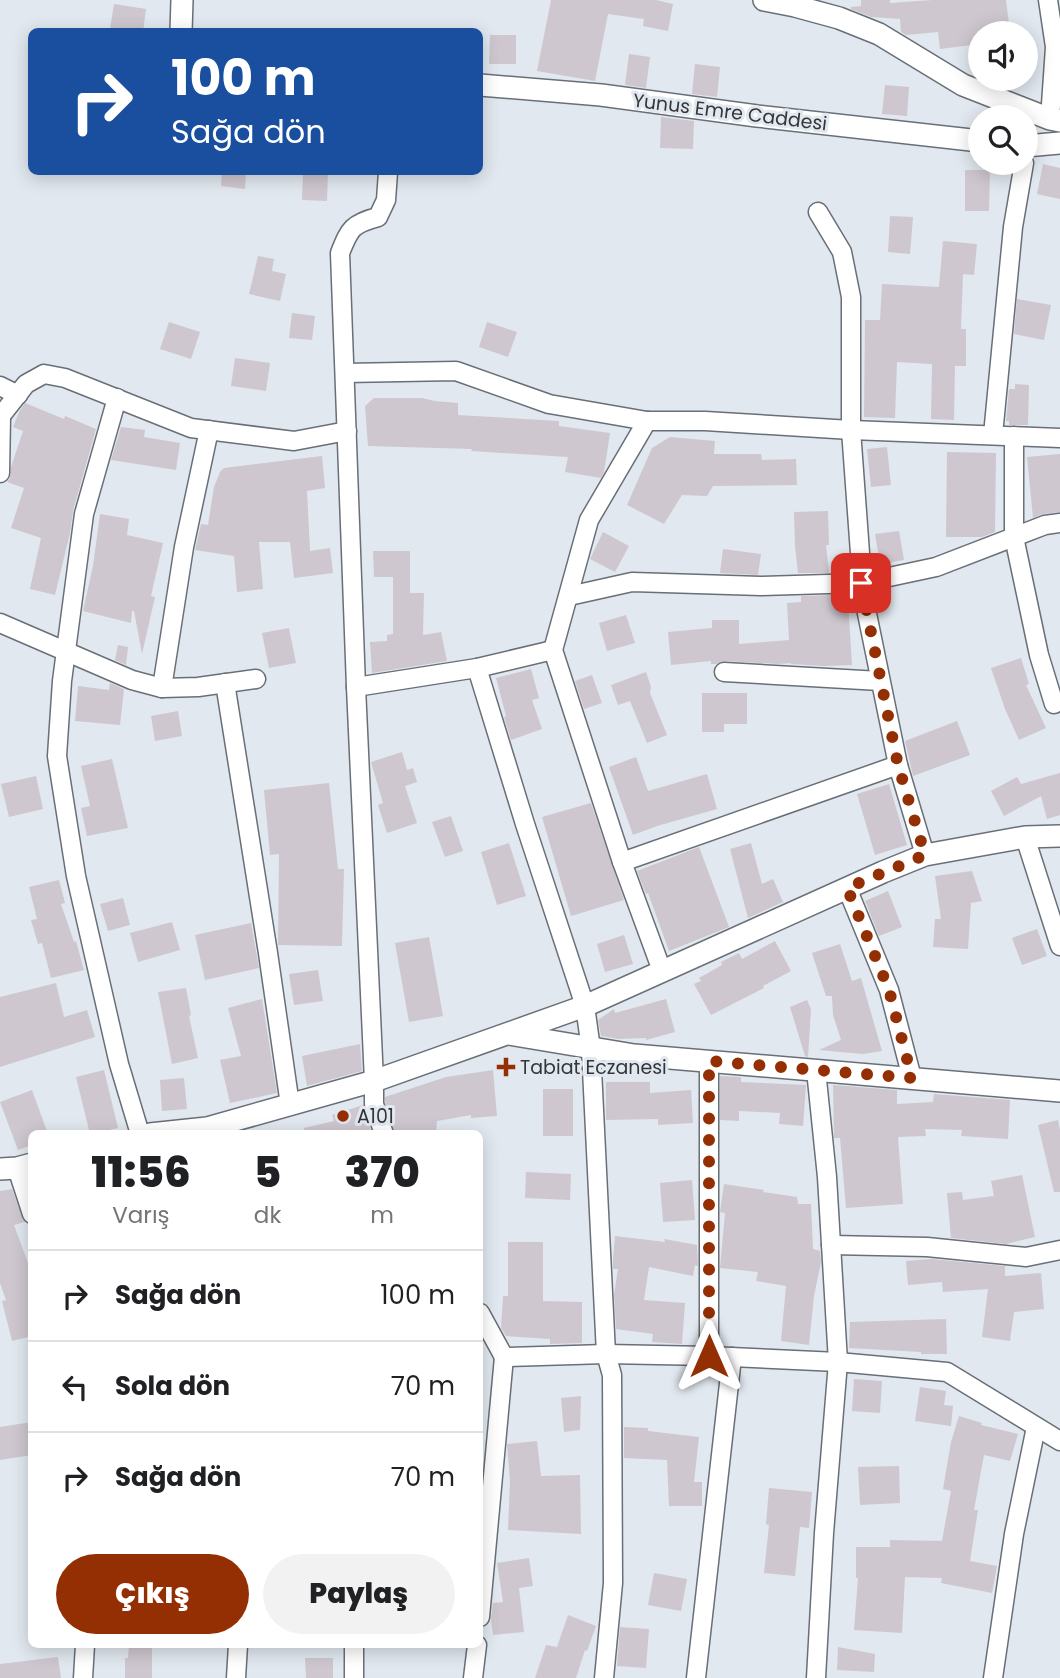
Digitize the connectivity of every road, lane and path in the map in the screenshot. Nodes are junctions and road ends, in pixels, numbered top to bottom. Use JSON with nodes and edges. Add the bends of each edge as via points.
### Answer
{"nodes":[{"id":1,"x":182,"y":0,"type":"edge"},
{"id":2,"x":764,"y":0,"type":"edge"},
{"id":3,"x":1048,"y":0,"type":"edge"},
{"id":4,"x":181,"y":28,"type":"edge"},
{"id":5,"x":1057,"y":47,"type":"edge"},
{"id":6,"x":483,"y":85,"type":"edge"},
{"id":7,"x":1055,"y":120,"type":"edge"},
{"id":8,"x":968,"y":140,"type":"edge"},
{"id":9,"x":1060,"y":143,"type":"edge"},
{"id":10,"x":1038,"y":145,"type":"edge"},
{"id":11,"x":388,"y":175,"type":"edge"},
{"id":12,"x":1022,"y":175,"type":"edge"},
{"id":13,"x":818,"y":212,"type":"dead end"},
{"id":14,"x":345,"y":373,"type":"junction"},
{"id":15,"x":0,"y":386,"type":"edge"},
{"id":16,"x":18,"y":395,"type":"junction"},
{"id":17,"x":117,"y":398,"type":"junction"},
{"id":18,"x":0,"y":417,"type":"edge"},
{"id":19,"x":647,"y":421,"type":"junction"},
{"id":20,"x":209,"y":430,"type":"junction"},
{"id":21,"x":851,"y":430,"type":"junction"},
{"id":22,"x":347,"y":431,"type":"junction"},
{"id":23,"x":993,"y":435,"type":"junction"},
{"id":24,"x":1014,"y":436,"type":"junction"},
{"id":25,"x":1060,"y":438,"type":"edge"},
{"id":26,"x":0,"y":473,"type":"edge"},
{"id":27,"x":1060,"y":523,"type":"edge"},
{"id":28,"x":1014,"y":537,"type":"junction"},
{"id":29,"x":861,"y":583,"type":"junction"},
{"id":30,"x":569,"y":596,"type":"junction"},
{"id":31,"x":0,"y":623,"type":"edge"},
{"id":32,"x":553,"y":650,"type":"junction"},
{"id":33,"x":66,"y":653,"type":"junction"},
{"id":34,"x":477,"y":668,"type":"junction"},
{"id":35,"x":723,"y":672,"type":"dead end"},
{"id":36,"x":256,"y":679,"type":"dead end"},
{"id":37,"x":880,"y":681,"type":"junction"},
{"id":38,"x":225,"y":683,"type":"junction"},
{"id":39,"x":356,"y":687,"type":"junction"},
{"id":40,"x":162,"y":688,"type":"junction"},
{"id":41,"x":1054,"y":704,"type":"dead end"},
{"id":42,"x":898,"y":765,"type":"junction"},
{"id":43,"x":1060,"y":836,"type":"edge"},
{"id":44,"x":1025,"y":837,"type":"junction"},
{"id":45,"x":925,"y":855,"type":"junction"},
{"id":46,"x":622,"y":862,"type":"junction"},
{"id":47,"x":847,"y":888,"type":"junction"},
{"id":48,"x":1060,"y":946,"type":"edge"},
{"id":49,"x":662,"y":971,"type":"junction"},
{"id":50,"x":585,"y":1006,"type":"junction"},
{"id":51,"x":506,"y":1033,"type":"junction"},
{"id":52,"x":591,"y":1049,"type":"junction"},
{"id":53,"x":709,"y":1061,"type":"junction"},
{"id":54,"x":816,"y":1070,"type":"junction"},
{"id":55,"x":912,"y":1078,"type":"junction"},
{"id":56,"x":374,"y":1081,"type":"junction"},
{"id":57,"x":1060,"y":1091,"type":"edge"},
{"id":58,"x":290,"y":1105,"type":"junction"},
{"id":59,"x":139,"y":1130,"type":"edge"},
{"id":60,"x":188,"y":1130,"type":"edge"},
{"id":61,"x":383,"y":1130,"type":"edge"},
{"id":62,"x":16,"y":1167,"type":"edge"},
{"id":63,"x":28,"y":1202,"type":"edge"},
{"id":64,"x":831,"y":1245,"type":"junction"},
{"id":65,"x":1060,"y":1250,"type":"edge"},
{"id":66,"x":483,"y":1318,"type":"edge"},
{"id":67,"x":606,"y":1354,"type":"junction"},
{"id":68,"x":709,"y":1356,"type":"junction"},
{"id":69,"x":504,"y":1357,"type":"junction"},
{"id":70,"x":732,"y":1357,"type":"junction"},
{"id":71,"x":838,"y":1362,"type":"junction"},
{"id":72,"x":1036,"y":1427,"type":"junction"},
{"id":73,"x":1060,"y":1441,"type":"edge"},
{"id":74,"x":484,"y":1524,"type":"edge"},
{"id":75,"x":483,"y":1547,"type":"edge"},
{"id":76,"x":85,"y":1648,"type":"edge"},
{"id":77,"x":238,"y":1648,"type":"edge"},
{"id":78,"x":354,"y":1648,"type":"edge"},
{"id":79,"x":477,"y":1648,"type":"edge"},
{"id":80,"x":83,"y":1678,"type":"edge"},
{"id":81,"x":236,"y":1678,"type":"edge"},
{"id":82,"x":354,"y":1678,"type":"edge"},
{"id":83,"x":473,"y":1678,"type":"edge"},
{"id":84,"x":604,"y":1678,"type":"edge"},
{"id":85,"x":696,"y":1678,"type":"edge"},
{"id":86,"x":816,"y":1678,"type":"edge"},
{"id":87,"x":993,"y":1678,"type":"edge"}],
"edges":[{"from":1,"to":4,"type":"street"},
{"from":2,"to":7,"type":"street","via":[[839,18],[879,34],[963,85]]},
{"from":3,"to":5,"type":"street"},
{"from":5,"to":7,"type":"street"},
{"from":6,"to":8,"type":"street","name":"Yunus Emre Caddesi"},
{"from":9,"to":10,"type":"street"},
{"from":11,"to":14,"type":"street","via":[[379,217],[361,221],[348,232],[340,253]]},
{"from":12,"to":23,"type":"street"},
{"from":13,"to":21,"type":"street","via":[[842,252],[851,297]]},
{"from":14,"to":19,"type":"street","via":[[456,371],[549,404]]},
{"from":14,"to":22,"type":"street"},
{"from":15,"to":16,"type":"street"},
{"from":16,"to":17,"type":"street","via":[[26,384],[44,374]]},
{"from":16,"to":18,"type":"street"},
{"from":17,"to":20,"type":"street","via":[[191,428]]},
{"from":17,"to":33,"type":"street","via":[[84,514]]},
{"from":18,"to":26,"type":"street"},
{"from":19,"to":21,"type":"street"},
{"from":19,"to":30,"type":"street","via":[[589,520]]},
{"from":20,"to":22,"type":"street","via":[[294,441]]},
{"from":20,"to":40,"type":"street","via":[[184,547]]},
{"from":21,"to":23,"type":"street"},
{"from":21,"to":29,"type":"street"},
{"from":22,"to":39,"type":"street"},
{"from":23,"to":24,"type":"street"},
{"from":24,"to":25,"type":"street"},
{"from":24,"to":28,"type":"street"},
{"from":27,"to":28,"type":"street"},
{"from":28,"to":29,"type":"street","via":[[936,567]]},
{"from":28,"to":41,"type":"street"},
{"from":29,"to":30,"type":"street","via":[[632,582]]},
{"from":29,"to":37,"type":"street"},
{"from":30,"to":32,"type":"street"},
{"from":31,"to":33,"type":"street"},
{"from":32,"to":34,"type":"street"},
{"from":32,"to":46,"type":"street"},
{"from":33,"to":40,"type":"street"},
{"from":33,"to":59,"type":"street","via":[[57,756],[76,876]]},
{"from":34,"to":39,"type":"street"},
{"from":34,"to":50,"type":"street"},
{"from":35,"to":37,"type":"street"},
{"from":36,"to":38,"type":"street"},
{"from":37,"to":42,"type":"street"},
{"from":38,"to":40,"type":"street"},
{"from":38,"to":58,"type":"street"},
{"from":39,"to":56,"type":"street"},
{"from":42,"to":45,"type":"street"},
{"from":42,"to":46,"type":"street"},
{"from":43,"to":44,"type":"street"},
{"from":44,"to":45,"type":"street"},
{"from":44,"to":48,"type":"street"},
{"from":45,"to":47,"type":"street"},
{"from":46,"to":49,"type":"street"},
{"from":47,"to":49,"type":"street"},
{"from":47,"to":55,"type":"street","via":[[889,990]]},
{"from":49,"to":50,"type":"street"},
{"from":50,"to":51,"type":"street"},
{"from":50,"to":52,"type":"street"},
{"from":51,"to":52,"type":"street"},
{"from":51,"to":56,"type":"street"},
{"from":52,"to":53,"type":"street"},
{"from":52,"to":67,"type":"street"},
{"from":53,"to":54,"type":"street"},
{"from":53,"to":68,"type":"street"},
{"from":54,"to":55,"type":"street"},
{"from":54,"to":64,"type":"street"},
{"from":55,"to":57,"type":"street"},
{"from":56,"to":58,"type":"street"},
{"from":56,"to":61,"type":"street","via":[[374,1104]]},
{"from":58,"to":60,"type":"street"},
{"from":62,"to":63,"type":"street"},
{"from":64,"to":65,"type":"street","via":[[1026,1256]]},
{"from":64,"to":71,"type":"street"},
{"from":66,"to":69,"type":"street"},
{"from":67,"to":68,"type":"street"},
{"from":67,"to":69,"type":"street"},
{"from":67,"to":84,"type":"street","via":[[612,1375],[613,1583]]},
{"from":68,"to":70,"type":"street"},
{"from":69,"to":74,"type":"street"},
{"from":70,"to":71,"type":"street"},
{"from":70,"to":85,"type":"street"},
{"from":71,"to":72,"type":"street","via":[[947,1372]]},
{"from":71,"to":86,"type":"street"},
{"from":72,"to":73,"type":"street"},
{"from":72,"to":87,"type":"street","via":[[1014,1534]]},
{"from":74,"to":75,"type":"street"},
{"from":76,"to":80,"type":"street"},
{"from":77,"to":81,"type":"street"},
{"from":78,"to":82,"type":"street"},
{"from":79,"to":83,"type":"street"}]}
